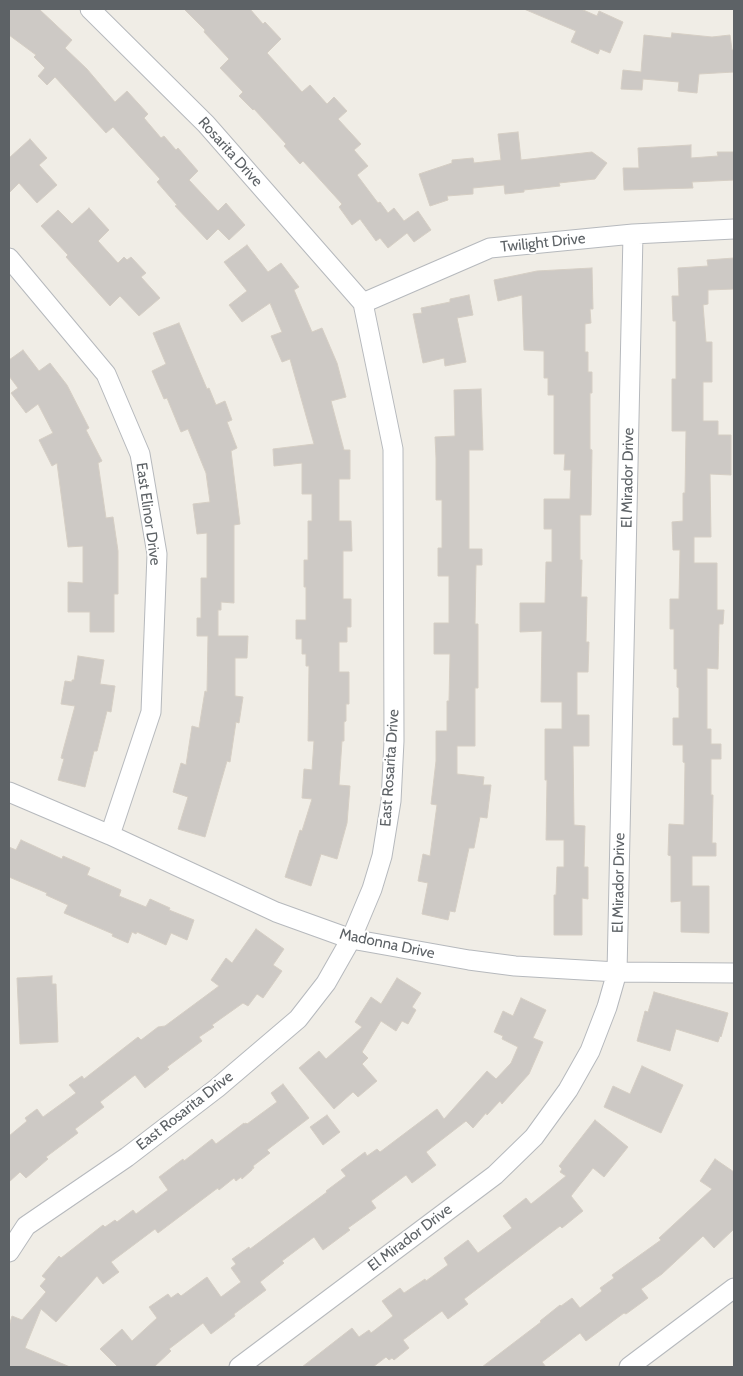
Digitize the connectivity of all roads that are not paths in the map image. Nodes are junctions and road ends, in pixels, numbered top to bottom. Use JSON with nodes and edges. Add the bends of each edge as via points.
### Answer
{"nodes":[{"id":1,"x":90,"y":9,"type":"edge"},
{"id":2,"x":734,"y":229,"type":"edge"},
{"id":3,"x":633,"y":234,"type":"junction"},
{"id":4,"x":9,"y":258,"type":"edge"},
{"id":5,"x":363,"y":303,"type":"junction"},
{"id":6,"x":9,"y":792,"type":"edge"},
{"id":7,"x":110,"y":835,"type":"junction"},
{"id":8,"x":351,"y":939,"type":"junction"},
{"id":9,"x":617,"y":972,"type":"junction"},
{"id":10,"x":734,"y":972,"type":"edge"},
{"id":11,"x":9,"y":1252,"type":"edge"},
{"id":12,"x":734,"y":1288,"type":"edge"},
{"id":13,"x":239,"y":1367,"type":"edge"},
{"id":14,"x":629,"y":1367,"type":"edge"}],
"edges":[{"from":1,"to":5,"type":"street","name":"Rosarita Drive","via":[[206,124]]},
{"from":2,"to":3,"type":"street","name":"Twilight Drive"},
{"from":3,"to":5,"type":"street","name":"Twilight Drive","via":[[490,248]]},
{"from":3,"to":9,"type":"street","name":"El Mirador Drive"},
{"from":4,"to":7,"type":"street","name":"East Elinor Drive","via":[[106,374],[140,454],[157,554],[151,712]]},
{"from":5,"to":8,"type":"street","name":"East Rosarita Drive","via":[[393,449],[394,741],[391,801],[382,856]]},
{"from":6,"to":7,"type":"street","name":"Madonna Drive"},
{"from":7,"to":8,"type":"street","name":"Madonna Drive","via":[[276,912]]},
{"from":8,"to":9,"type":"street","name":"Madonna Drive","via":[[506,965]]},
{"from":8,"to":11,"type":"street","name":"East Rosarita Drive","via":[[326,983],[298,1019],[217,1088],[26,1226]]},
{"from":9,"to":10,"type":"street","name":"Madonna Drive"},
{"from":9,"to":13,"type":"street","name":"El Mirador Drive","via":[[590,1051],[568,1090],[534,1137],[495,1175]]},
{"from":12,"to":14,"type":"street"}]}
